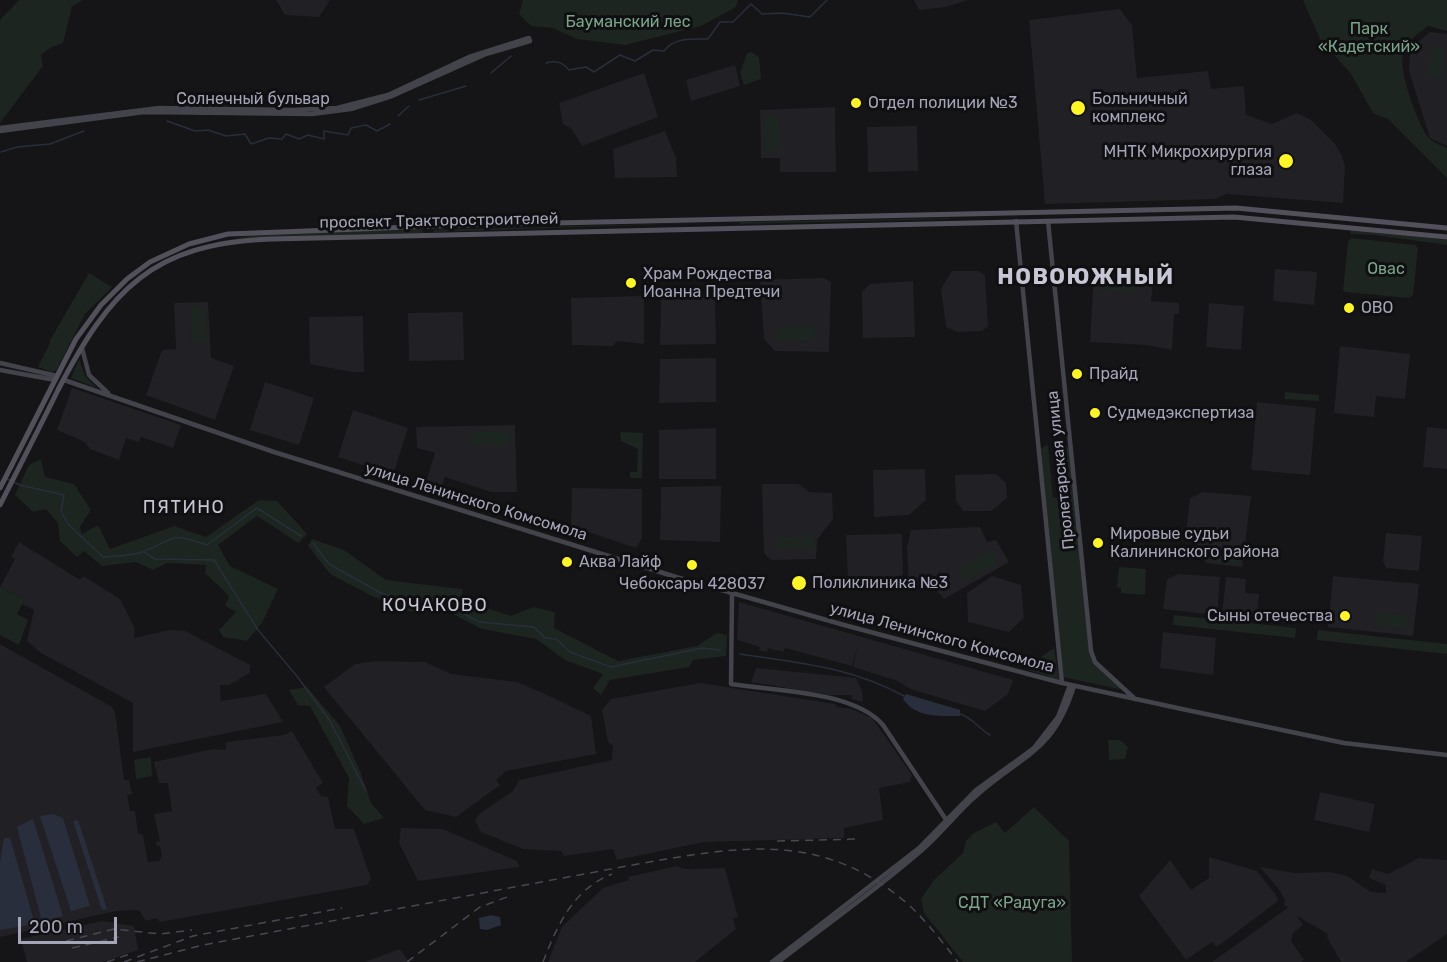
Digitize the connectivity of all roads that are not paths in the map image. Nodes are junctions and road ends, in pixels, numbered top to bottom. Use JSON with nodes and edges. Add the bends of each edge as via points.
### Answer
{"nodes":[{"id":1,"x":530,"y":40,"type":"dead end"},
{"id":2,"x":0,"y":129,"type":"edge"},
{"id":3,"x":1201,"y":209,"type":"junction"},
{"id":4,"x":1154,"y":210,"type":"junction"},
{"id":5,"x":1089,"y":211,"type":"junction"},
{"id":6,"x":1045,"y":212,"type":"junction"},
{"id":7,"x":1019,"y":213,"type":"junction"},
{"id":8,"x":1201,"y":217,"type":"junction"},
{"id":9,"x":1347,"y":217,"type":"junction"},
{"id":10,"x":1155,"y":218,"type":"junction"},
{"id":11,"x":731,"y":220,"type":"junction"},
{"id":12,"x":1089,"y":220,"type":"junction"},
{"id":13,"x":1016,"y":221,"type":"junction"},
{"id":14,"x":1048,"y":221,"type":"junction"},
{"id":15,"x":1346,"y":225,"type":"junction"},
{"id":16,"x":431,"y":226,"type":"junction"},
{"id":17,"x":732,"y":228,"type":"junction"},
{"id":18,"x":1447,"y":228,"type":"edge"},
{"id":19,"x":432,"y":235,"type":"junction"},
{"id":20,"x":1447,"y":237,"type":"edge"},
{"id":21,"x":82,"y":345,"type":"junction"},
{"id":22,"x":0,"y":363,"type":"edge"},
{"id":23,"x":0,"y":369,"type":"edge"},
{"id":24,"x":56,"y":378,"type":"junction"},
{"id":25,"x":64,"y":380,"type":"junction"},
{"id":26,"x":112,"y":397,"type":"junction"},
{"id":27,"x":0,"y":488,"type":"edge"},
{"id":28,"x":0,"y":505,"type":"edge"},
{"id":29,"x":732,"y":594,"type":"junction"},
{"id":30,"x":1062,"y":683,"type":"junction"},
{"id":31,"x":1072,"y":685,"type":"junction"},
{"id":32,"x":1135,"y":699,"type":"junction"},
{"id":33,"x":1447,"y":755,"type":"edge"},
{"id":34,"x":948,"y":823,"type":"junction"},
{"id":35,"x":775,"y":961,"type":"edge"}],
"edges":[{"from":1,"to":2,"type":"street","name":"Солнечный бульвар","via":[[470,58],[374,103],[313,112],[144,112]]},
{"from":3,"to":4,"type":"main road","name":"проспект Тракторостроителей"},
{"from":3,"to":8,"type":"main road"},
{"from":3,"to":9,"type":"main road","name":"проспект Тракторостроителей","via":[[1259,209]]},
{"from":4,"to":5,"type":"main road","name":"проспект Тракторостроителей"},
{"from":4,"to":10,"type":"main road"},
{"from":5,"to":6,"type":"main road","name":"проспект Тракторостроителей"},
{"from":5,"to":12,"type":"main road"},
{"from":6,"to":7,"type":"main road","name":"проспект Тракторостроителей"},
{"from":6,"to":14,"type":"main road"},
{"from":7,"to":11,"type":"main road","name":"проспект Тракторостроителей"},
{"from":7,"to":13,"type":"main road"},
{"from":8,"to":10,"type":"main road","name":"проспект Тракторостроителей"},
{"from":8,"to":15,"type":"main road","name":"проспект Тракторостроителей"},
{"from":9,"to":15,"type":"main road"},
{"from":9,"to":18,"type":"main road","name":"проспект Тракторостроителей"},
{"from":10,"to":12,"type":"main road","name":"проспект Тракторостроителей"},
{"from":11,"to":16,"type":"main road","name":"проспект Тракторостроителей"},
{"from":11,"to":17,"type":"main road"},
{"from":12,"to":14,"type":"main road","name":"проспект Тракторостроителей"},
{"from":13,"to":14,"type":"main road","name":"проспект Тракторостроителей"},
{"from":13,"to":17,"type":"main road","name":"проспект Тракторостроителей"},
{"from":13,"to":30,"type":"street","name":"Пролетарская улица"},
{"from":14,"to":32,"type":"street","name":"Пролетарская улица","via":[[1091,651],[1095,662]]},
{"from":15,"to":20,"type":"main road","name":"проспект Тракторостроителей"},
{"from":16,"to":19,"type":"main road"},
{"from":16,"to":24,"type":"main road","name":"проспект Тракторостроителей","via":[[259,231],[189,244],[142,267],[110,296],[82,329]]},
{"from":17,"to":19,"type":"main road","name":"проспект Тракторостроителей"},
{"from":19,"to":21,"type":"main road","name":"проспект Тракторостроителей","via":[[252,240],[203,247],[138,279],[106,310]]},
{"from":21,"to":25,"type":"main road","name":"проспект Тракторостроителей"},
{"from":21,"to":26,"type":"street","via":[[89,375]]},
{"from":22,"to":24,"type":"street"},
{"from":23,"to":24,"type":"street"},
{"from":24,"to":25,"type":"main road"},
{"from":24,"to":27,"type":"main road","name":"проспект Тракторостроителей"},
{"from":25,"to":26,"type":"street","name":"улица Ленинского Комсомола"},
{"from":25,"to":28,"type":"main road","name":"проспект Тракторостроителей"},
{"from":26,"to":29,"type":"street","name":"улица Ленинского Комсомола","via":[[274,452]]},
{"from":29,"to":30,"type":"street","name":"улица Ленинского Комсомола"},
{"from":29,"to":34,"type":"street","via":[[731,684],[842,700],[869,712],[883,725]]},
{"from":30,"to":31,"type":"street","name":"улица Ленинского Комсомола"},
{"from":31,"to":32,"type":"street","name":"улица Ленинского Комсомола"},
{"from":31,"to":34,"type":"street","via":[[1055,726],[1010,768],[976,790]]},
{"from":32,"to":33,"type":"street","name":"улица Ленинского Комсомола","via":[[1335,741]]},
{"from":34,"to":35,"type":"street"}]}
